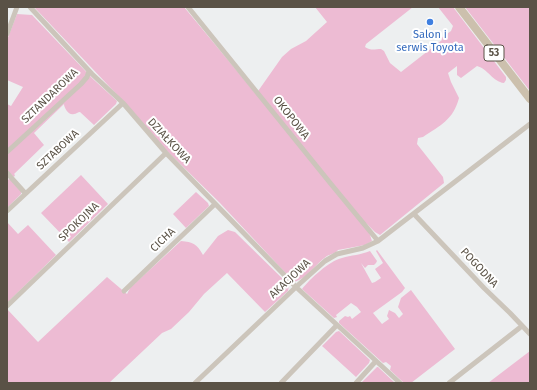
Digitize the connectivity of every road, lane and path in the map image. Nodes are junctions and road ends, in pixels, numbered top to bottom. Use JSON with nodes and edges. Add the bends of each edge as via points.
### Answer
{"nodes":[{"id":1,"x":17,"y":7,"type":"edge"},
{"id":2,"x":30,"y":7,"type":"edge"},
{"id":3,"x":188,"y":7,"type":"edge"},
{"id":4,"x":459,"y":7,"type":"edge"},
{"id":5,"x":7,"y":34,"type":"edge"},
{"id":6,"x":89,"y":71,"type":"junction"},
{"id":7,"x":530,"y":99,"type":"edge"},
{"id":8,"x":122,"y":103,"type":"junction"},
{"id":9,"x":530,"y":124,"type":"edge"},
{"id":10,"x":7,"y":152,"type":"edge"},
{"id":11,"x":166,"y":153,"type":"junction"},
{"id":12,"x":7,"y":173,"type":"edge"},
{"id":13,"x":25,"y":193,"type":"junction"},
{"id":14,"x":215,"y":204,"type":"junction"},
{"id":15,"x":7,"y":211,"type":"edge"},
{"id":16,"x":414,"y":214,"type":"junction"},
{"id":17,"x":378,"y":241,"type":"junction"},
{"id":18,"x":296,"y":287,"type":"junction"},
{"id":19,"x":124,"y":291,"type":"dead end"},
{"id":20,"x":7,"y":306,"type":"edge"},
{"id":21,"x":337,"y":325,"type":"junction"},
{"id":22,"x":522,"y":326,"type":"junction"},
{"id":23,"x":530,"y":334,"type":"edge"},
{"id":24,"x":376,"y":361,"type":"junction"},
{"id":25,"x":194,"y":383,"type":"edge"},
{"id":26,"x":281,"y":383,"type":"edge"},
{"id":27,"x":356,"y":383,"type":"edge"},
{"id":28,"x":400,"y":383,"type":"edge"},
{"id":29,"x":449,"y":383,"type":"edge"}],
"edges":[{"from":1,"to":5,"type":"street"},
{"from":2,"to":6,"type":"street","name":"DZIAŁKOWA"},
{"from":3,"to":17,"type":"street","name":"OKOPOWA"},
{"from":4,"to":7,"type":"main road","number":"53"},
{"from":6,"to":8,"type":"street","name":"DZIAŁKOWA"},
{"from":6,"to":10,"type":"street","name":"SZTANDAROWA","via":[[80,84]]},
{"from":8,"to":11,"type":"street","name":"DZIAŁKOWA"},
{"from":8,"to":13,"type":"street","name":"SZTABOWA"},
{"from":9,"to":16,"type":"street","name":"AKACJOWA"},
{"from":11,"to":14,"type":"street","name":"DZIAŁKOWA"},
{"from":11,"to":20,"type":"street","name":"SPOKOJNA"},
{"from":12,"to":13,"type":"street"},
{"from":13,"to":15,"type":"street","name":"SZTABOWA"},
{"from":14,"to":18,"type":"street","name":"DZIAŁKOWA"},
{"from":14,"to":19,"type":"street","name":"CICHA"},
{"from":16,"to":17,"type":"street","name":"AKACJOWA"},
{"from":16,"to":22,"type":"street","name":"POGODNA"},
{"from":17,"to":18,"type":"street","name":"AKACJOWA","via":[[331,257]]},
{"from":18,"to":21,"type":"street","name":"DZIAŁKOWA"},
{"from":18,"to":25,"type":"street","name":"AKACJOWA"},
{"from":21,"to":24,"type":"street","name":"DZIAŁKOWA"},
{"from":21,"to":26,"type":"street"},
{"from":22,"to":23,"type":"street","name":"POGODNA"},
{"from":22,"to":29,"type":"street"},
{"from":24,"to":27,"type":"street"},
{"from":24,"to":28,"type":"street","name":"DZIAŁKOWA"}]}
